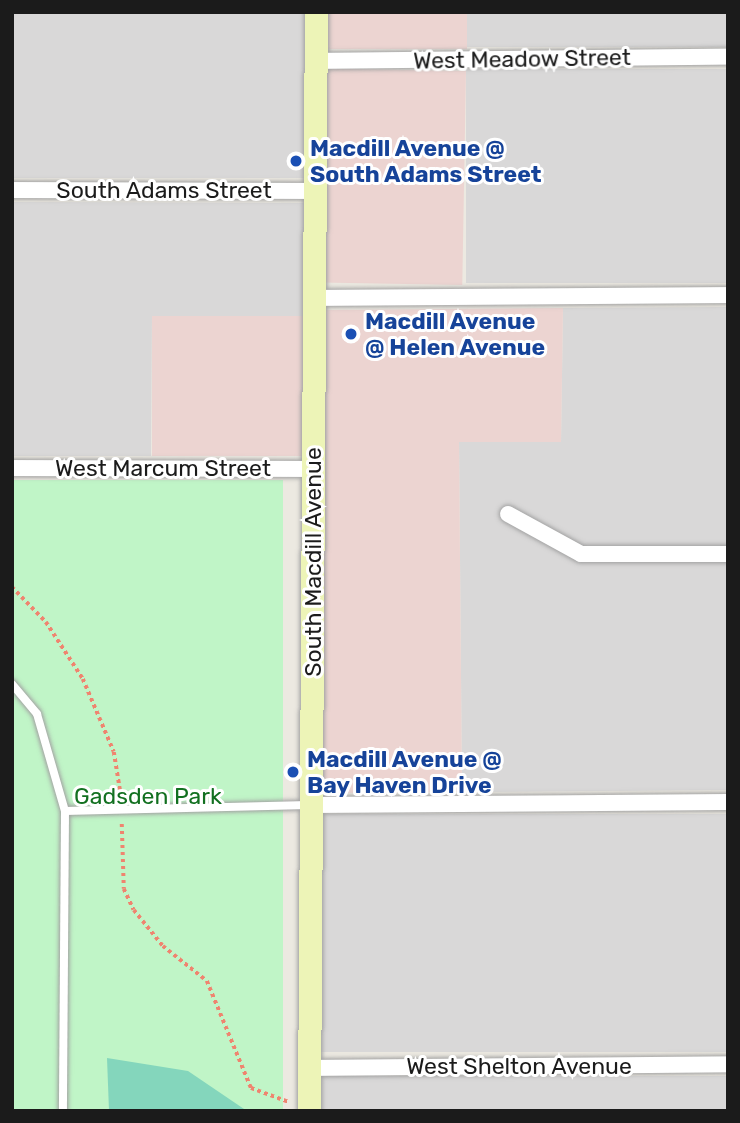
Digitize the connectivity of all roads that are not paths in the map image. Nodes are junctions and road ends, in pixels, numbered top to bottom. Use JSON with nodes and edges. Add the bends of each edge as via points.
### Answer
{"nodes":[{"id":1,"x":316,"y":12,"type":"edge"},
{"id":2,"x":728,"y":57,"type":"edge"},
{"id":3,"x":316,"y":61,"type":"junction"},
{"id":4,"x":12,"y":190,"type":"edge"},
{"id":5,"x":316,"y":191,"type":"junction"},
{"id":6,"x":728,"y":295,"type":"edge"},
{"id":7,"x":314,"y":298,"type":"junction"},
{"id":8,"x":12,"y":468,"type":"edge"},
{"id":9,"x":313,"y":469,"type":"junction"},
{"id":10,"x":508,"y":514,"type":"dead end"},
{"id":11,"x":728,"y":554,"type":"edge"},
{"id":12,"x":12,"y":684,"type":"edge"},
{"id":13,"x":728,"y":802,"type":"edge"},
{"id":14,"x":311,"y":805,"type":"junction"},
{"id":15,"x":65,"y":811,"type":"junction"},
{"id":16,"x":728,"y":1064,"type":"edge"},
{"id":17,"x":310,"y":1068,"type":"junction"},
{"id":18,"x":309,"y":1107,"type":"edge"},
{"id":19,"x":63,"y":1111,"type":"edge"}],
"edges":[{"from":1,"to":3,"type":"street","name":"South Macdill Avenue"},
{"from":2,"to":3,"type":"street","name":"West Meadow Street"},
{"from":3,"to":5,"type":"street","name":"South Macdill Avenue"},
{"from":4,"to":5,"type":"street","name":"South Adams Street"},
{"from":5,"to":7,"type":"street","name":"South Macdill Avenue"},
{"from":6,"to":7,"type":"street"},
{"from":7,"to":9,"type":"street","name":"South Macdill Avenue"},
{"from":8,"to":9,"type":"street","name":"West Marcum Street"},
{"from":9,"to":14,"type":"street","name":"South Macdill Avenue"},
{"from":10,"to":11,"type":"street","via":[[582,554]]},
{"from":12,"to":15,"type":"lane","via":[[37,714]]},
{"from":13,"to":14,"type":"street"},
{"from":14,"to":15,"type":"lane"},
{"from":14,"to":17,"type":"street","name":"South Macdill Avenue"},
{"from":15,"to":19,"type":"lane"},
{"from":16,"to":17,"type":"street","name":"West Shelton Avenue"},
{"from":17,"to":18,"type":"street","name":"South Macdill Avenue"}]}
